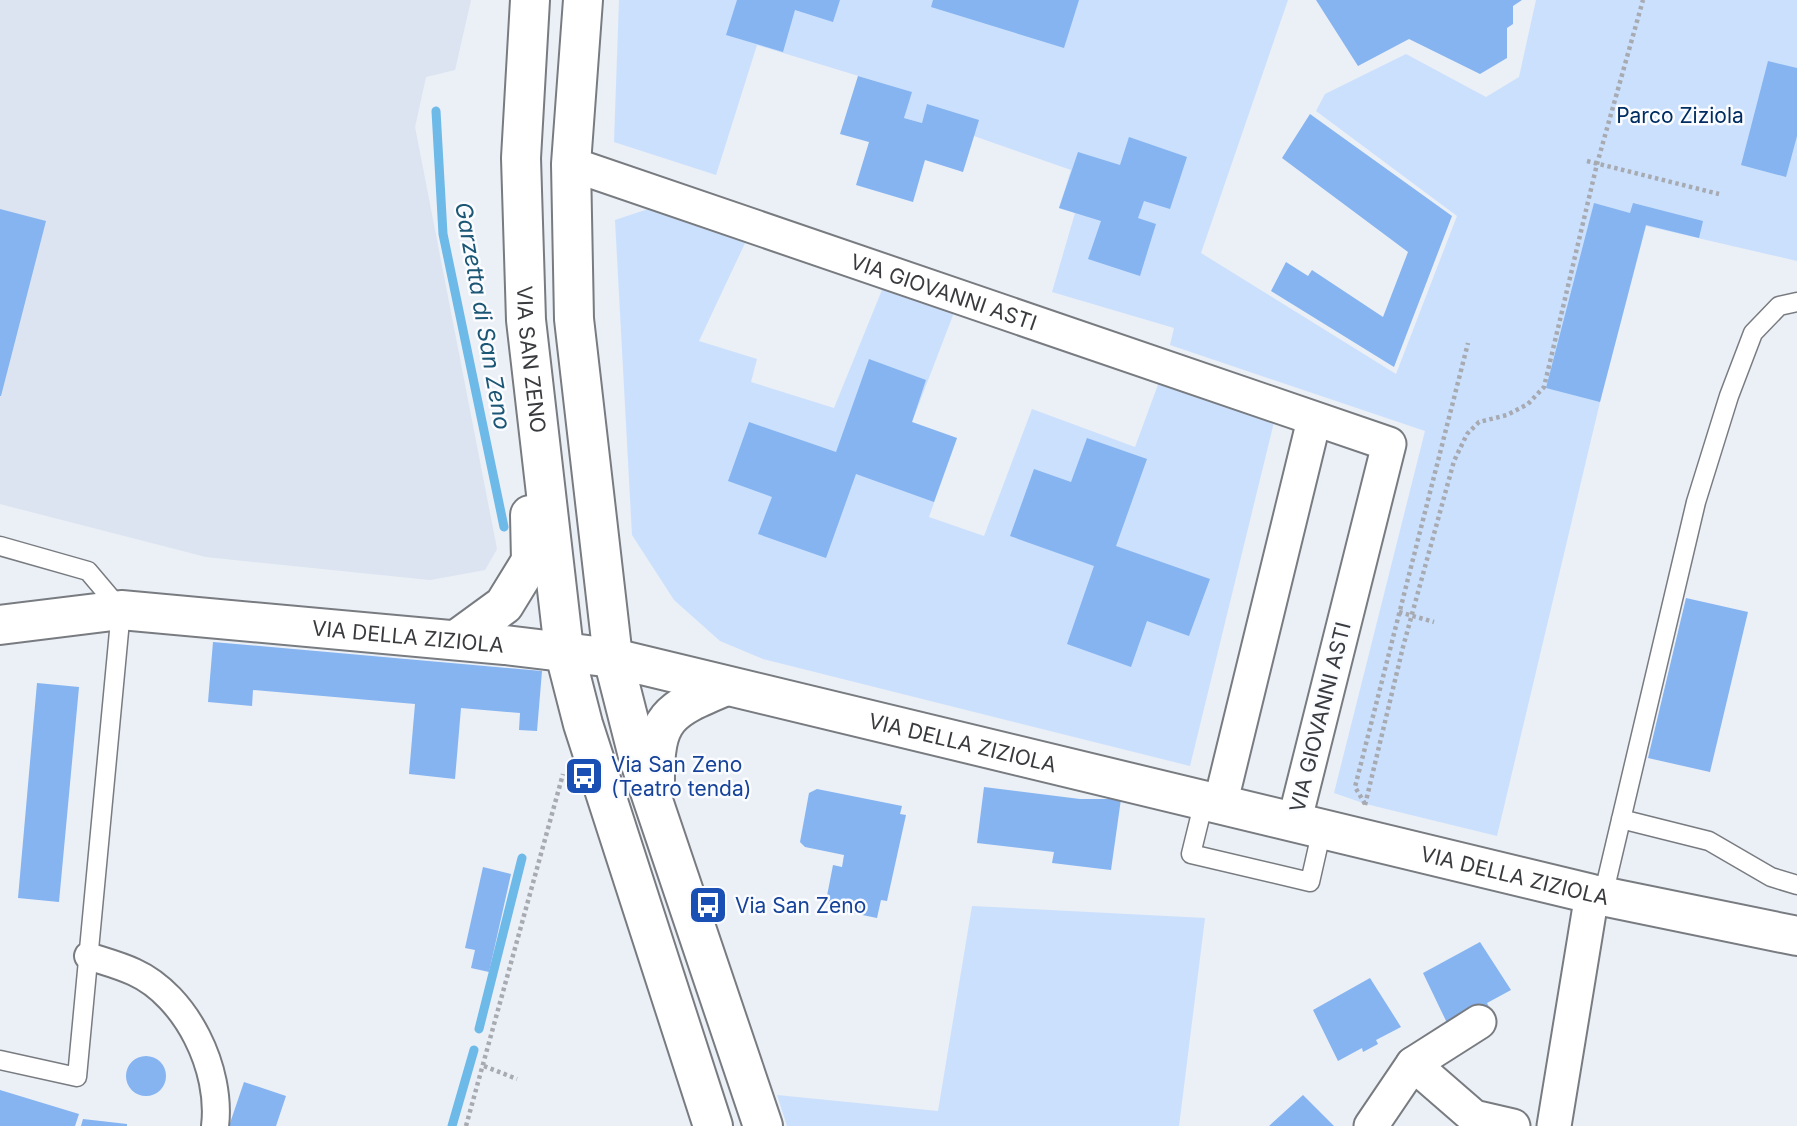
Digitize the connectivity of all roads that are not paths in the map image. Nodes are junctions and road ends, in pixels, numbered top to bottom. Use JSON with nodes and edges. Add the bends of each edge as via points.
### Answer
{"nodes":[{"id":1,"x":530,"y":0,"type":"edge"},
{"id":2,"x":583,"y":0,"type":"edge"},
{"id":3,"x":521,"y":159,"type":"junction"},
{"id":4,"x":571,"y":164,"type":"junction"},
{"id":5,"x":1797,"y":302,"type":"edge"},
{"id":6,"x":535,"y":389,"type":"junction"},
{"id":7,"x":1314,"y":420,"type":"junction"},
{"id":8,"x":0,"y":546,"type":"edge"},
{"id":9,"x":121,"y":610,"type":"junction"},
{"id":10,"x":0,"y":625,"type":"edge"},
{"id":11,"x":456,"y":640,"type":"junction"},
{"id":12,"x":564,"y":650,"type":"junction"},
{"id":13,"x":613,"y":658,"type":"junction"},
{"id":14,"x":726,"y":685,"type":"junction"},
{"id":15,"x":1212,"y":803,"type":"junction"},
{"id":16,"x":656,"y":806,"type":"junction"},
{"id":17,"x":1621,"y":819,"type":"junction"},
{"id":18,"x":1335,"y":823,"type":"junction"},
{"id":19,"x":1797,"y":885,"type":"edge"},
{"id":20,"x":1597,"y":895,"type":"junction"},
{"id":21,"x":1797,"y":936,"type":"edge"},
{"id":22,"x":88,"y":956,"type":"junction"},
{"id":23,"x":1479,"y":1022,"type":"dead end"},
{"id":24,"x":0,"y":1060,"type":"edge"},
{"id":25,"x":1413,"y":1064,"type":"junction"},
{"id":26,"x":215,"y":1126,"type":"edge"},
{"id":27,"x":713,"y":1126,"type":"edge"},
{"id":28,"x":763,"y":1126,"type":"edge"},
{"id":29,"x":1371,"y":1126,"type":"edge"},
{"id":30,"x":1513,"y":1126,"type":"edge"},
{"id":31,"x":1554,"y":1126,"type":"edge"}],
"edges":[{"from":1,"to":3,"type":"street","name":"VIA SAN ZENO"},
{"from":2,"to":4,"type":"street"},
{"from":3,"to":4,"type":"street"},
{"from":3,"to":6,"type":"street","name":"VIA SAN ZENO","via":[[526,320]]},
{"from":4,"to":7,"type":"street","name":"VIA GIOVANNI ASTI"},
{"from":4,"to":13,"type":"street","via":[[574,319]]},
{"from":5,"to":17,"type":"lane","via":[[1779,306],[1753,332],[1729,396],[1696,502]]},
{"from":6,"to":11,"type":"street","via":[[523,435],[531,561],[504,605]]},
{"from":6,"to":12,"type":"street","name":"VIA SAN ZENO"},
{"from":7,"to":15,"type":"street"},
{"from":7,"to":18,"type":"street","name":"VIA GIOVANNI ASTI","via":[[1389,444]]},
{"from":8,"to":9,"type":"lane","via":[[88,571]]},
{"from":9,"to":10,"type":"street","name":"VIA DELLA ZIZIOLA"},
{"from":9,"to":11,"type":"street","name":"VIA DELLA ZIZIOLA"},
{"from":9,"to":22,"type":"lane"},
{"from":11,"to":12,"type":"street","name":"VIA DELLA ZIZIOLA"},
{"from":12,"to":13,"type":"street","name":"VIA DELLA ZIZIOLA"},
{"from":12,"to":27,"type":"street","name":"VIA SAN ZENO","via":[[583,724]]},
{"from":13,"to":14,"type":"street","name":"VIA DELLA ZIZIOLA"},
{"from":13,"to":16,"type":"street"},
{"from":14,"to":15,"type":"street","name":"VIA DELLA ZIZIOLA"},
{"from":14,"to":16,"type":"street","via":[[685,703],[663,723],[655,753]]},
{"from":15,"to":18,"type":"street","name":"VIA DELLA ZIZIOLA"},
{"from":15,"to":18,"type":"lane","via":[[1191,854],[1310,882]]},
{"from":16,"to":28,"type":"street"},
{"from":17,"to":19,"type":"lane","via":[[1709,841],[1771,877]]},
{"from":17,"to":20,"type":"lane"},
{"from":18,"to":20,"type":"street","name":"VIA DELLA ZIZIOLA"},
{"from":20,"to":21,"type":"street","name":"VIA DELLA ZIZIOLA"},
{"from":20,"to":31,"type":"street"},
{"from":22,"to":24,"type":"lane","via":[[77,1077]]},
{"from":22,"to":26,"type":"street","via":[[136,972],[172,1000],[211,1067],[218,1105]]},
{"from":23,"to":25,"type":"street"},
{"from":25,"to":29,"type":"street"},
{"from":25,"to":30,"type":"street","via":[[1474,1117]]}]}
